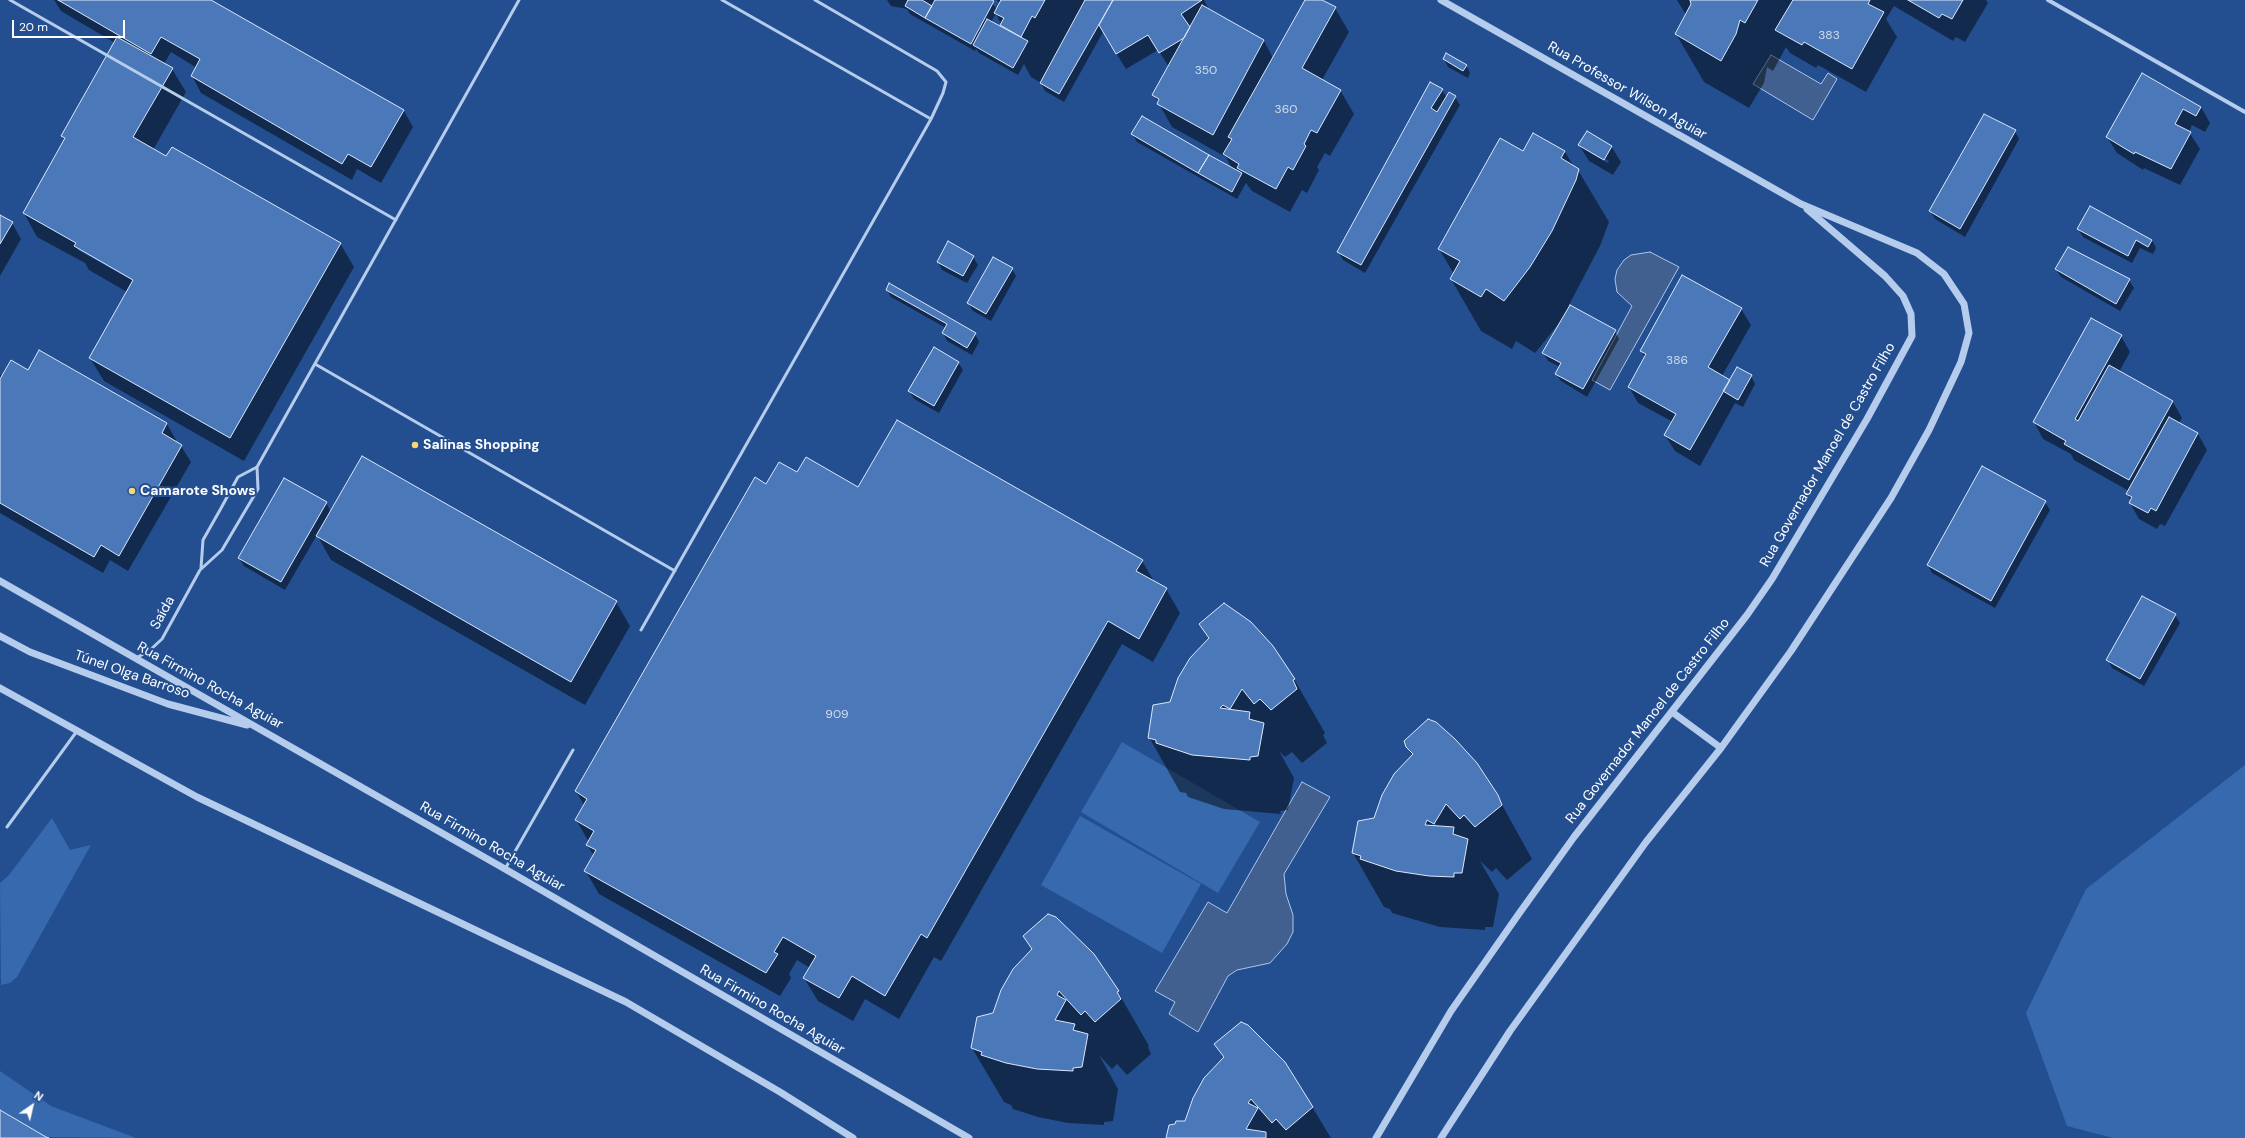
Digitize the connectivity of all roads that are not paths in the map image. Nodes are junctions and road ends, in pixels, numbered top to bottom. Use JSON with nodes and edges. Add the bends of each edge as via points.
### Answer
{"nodes":[{"id":1,"x":10,"y":0,"type":"edge"},
{"id":2,"x":518,"y":0,"type":"edge"},
{"id":3,"x":722,"y":0,"type":"edge"},
{"id":4,"x":815,"y":0,"type":"edge"},
{"id":5,"x":1441,"y":0,"type":"edge"},
{"id":6,"x":2048,"y":0,"type":"edge"},
{"id":7,"x":2245,"y":112,"type":"edge"},
{"id":8,"x":931,"y":119,"type":"junction"},
{"id":9,"x":1801,"y":204,"type":"junction"},
{"id":10,"x":396,"y":220,"type":"junction"},
{"id":11,"x":315,"y":364,"type":"junction"},
{"id":12,"x":257,"y":467,"type":"junction"},
{"id":13,"x":201,"y":568,"type":"junction"},
{"id":14,"x":675,"y":571,"type":"junction"},
{"id":15,"x":0,"y":581,"type":"edge"},
{"id":16,"x":641,"y":630,"type":"dead end"},
{"id":17,"x":0,"y":636,"type":"edge"},
{"id":18,"x":135,"y":659,"type":"junction"},
{"id":19,"x":0,"y":688,"type":"edge"},
{"id":20,"x":1672,"y":712,"type":"junction"},
{"id":21,"x":259,"y":728,"type":"junction"},
{"id":22,"x":77,"y":731,"type":"junction"},
{"id":23,"x":1721,"y":748,"type":"junction"},
{"id":24,"x":573,"y":750,"type":"dead end"},
{"id":25,"x":7,"y":827,"type":"dead end"},
{"id":26,"x":505,"y":869,"type":"junction"},
{"id":27,"x":853,"y":1138,"type":"edge"},
{"id":28,"x":969,"y":1138,"type":"edge"},
{"id":29,"x":1376,"y":1138,"type":"edge"},
{"id":30,"x":1440,"y":1138,"type":"edge"}],
"edges":[{"from":1,"to":10,"type":"lane"},
{"from":2,"to":10,"type":"lane"},
{"from":3,"to":8,"type":"lane"},
{"from":4,"to":8,"type":"lane","via":[[937,71],[943,77],[946,82],[943,93]]},
{"from":5,"to":9,"type":"street","name":"Rua Professor Wilson Aguiar"},
{"from":6,"to":7,"type":"street"},
{"from":8,"to":14,"type":"lane"},
{"from":9,"to":20,"type":"street","name":"Rua Governador Manoel de Castro Filho","via":[[1885,276],[1903,296],[1911,314],[1912,336],[1867,419],[1772,579]]},
{"from":9,"to":23,"type":"street","via":[[1917,253],[1944,274],[1964,304],[1969,333],[1961,362],[1929,430],[1891,498],[1791,651]]},
{"from":10,"to":11,"type":"lane"},
{"from":11,"to":12,"type":"lane"},
{"from":11,"to":14,"type":"lane"},
{"from":12,"to":13,"type":"lane","via":[[258,489],[222,550]]},
{"from":12,"to":13,"type":"lane","via":[[238,477],[204,540]]},
{"from":13,"to":18,"type":"lane","name":"Saída","via":[[162,639]]},
{"from":14,"to":16,"type":"lane"},
{"from":15,"to":18,"type":"street","name":"Rua Firmino Rocha Aguiar"},
{"from":17,"to":21,"type":"street","name":"Túnel Olga Barroso","via":[[30,652],[168,704]]},
{"from":18,"to":21,"type":"street","name":"Rua Firmino Rocha Aguiar"},
{"from":19,"to":22,"type":"street"},
{"from":20,"to":23,"type":"street"},
{"from":20,"to":29,"type":"street","name":"Rua Governador Manoel de Castro Filho","via":[[1574,837],[1451,1011]]},
{"from":21,"to":26,"type":"street","name":"Rua Firmino Rocha Aguiar"},
{"from":22,"to":25,"type":"lane"},
{"from":22,"to":27,"type":"street","via":[[197,796],[626,1002]]},
{"from":23,"to":30,"type":"street","via":[[1641,848],[1510,1031]]},
{"from":24,"to":26,"type":"lane"},
{"from":26,"to":28,"type":"street","name":"Rua Firmino Rocha Aguiar"}]}
